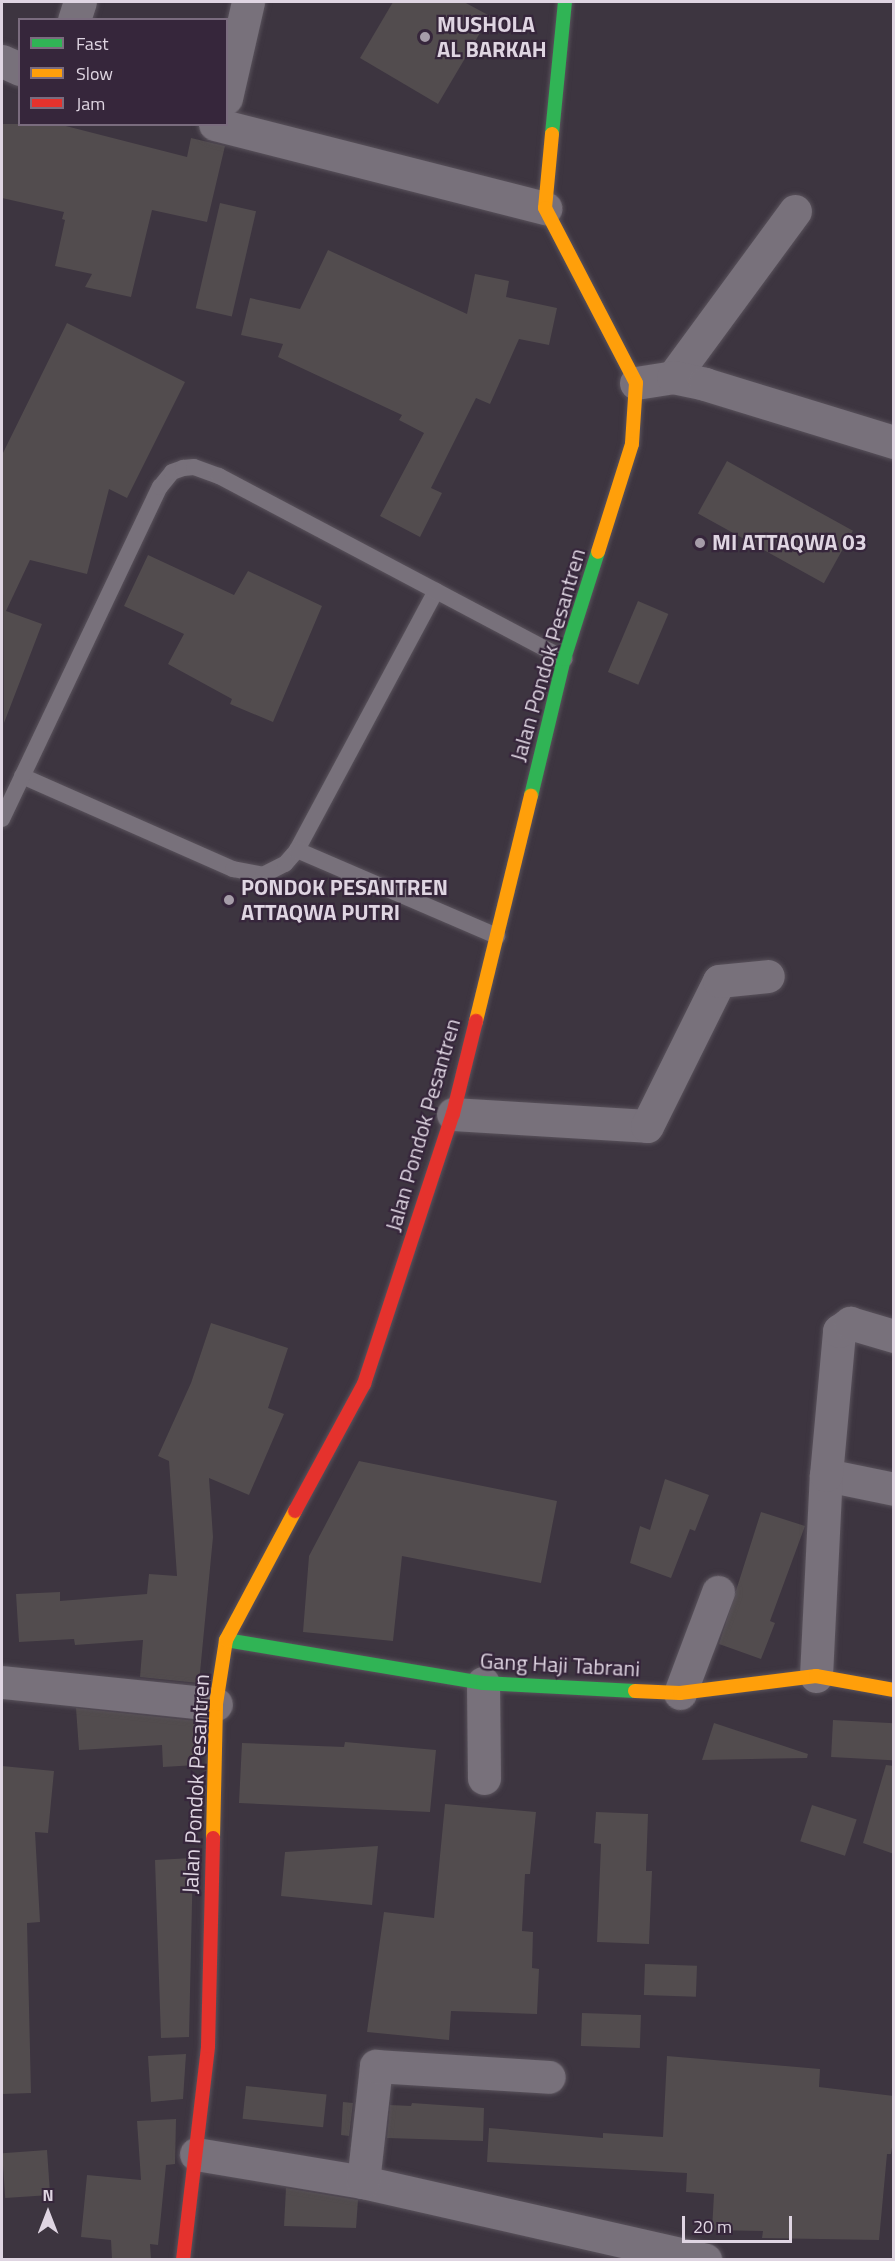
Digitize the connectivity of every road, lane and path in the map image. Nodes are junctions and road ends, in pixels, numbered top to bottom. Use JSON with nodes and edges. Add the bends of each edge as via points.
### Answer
{"nodes":[{"id":1,"x":80,"y":2,"type":"edge"},
{"id":2,"x":248,"y":2,"type":"edge"},
{"id":3,"x":565,"y":2,"type":"edge"},
{"id":4,"x":76,"y":18,"type":"edge"},
{"id":5,"x":2,"y":61,"type":"edge"},
{"id":6,"x":18,"y":68,"type":"edge"},
{"id":7,"x":228,"y":88,"type":"edge"},
{"id":8,"x":228,"y":120,"type":"edge"},
{"id":9,"x":545,"y":208,"type":"junction"},
{"id":10,"x":795,"y":211,"type":"dead end"},
{"id":11,"x":673,"y":377,"type":"junction"},
{"id":12,"x":636,"y":383,"type":"junction"},
{"id":13,"x":894,"y":442,"type":"edge"},
{"id":14,"x":436,"y":591,"type":"junction"},
{"id":15,"x":564,"y":659,"type":"junction"},
{"id":16,"x":22,"y":776,"type":"junction"},
{"id":17,"x":2,"y":819,"type":"edge"},
{"id":18,"x":297,"y":850,"type":"junction"},
{"id":19,"x":497,"y":936,"type":"junction"},
{"id":20,"x":768,"y":976,"type":"dead end"},
{"id":21,"x":453,"y":1114,"type":"junction"},
{"id":22,"x":894,"y":1336,"type":"edge"},
{"id":23,"x":825,"y":1475,"type":"junction"},
{"id":24,"x":894,"y":1489,"type":"edge"},
{"id":25,"x":718,"y":1592,"type":"dead end"},
{"id":26,"x":226,"y":1640,"type":"junction"},
{"id":27,"x":816,"y":1676,"type":"junction"},
{"id":28,"x":2,"y":1682,"type":"edge"},
{"id":29,"x":483,"y":1683,"type":"junction"},
{"id":30,"x":894,"y":1690,"type":"edge"},
{"id":31,"x":680,"y":1693,"type":"junction"},
{"id":32,"x":216,"y":1704,"type":"junction"},
{"id":33,"x":484,"y":1778,"type":"dead end"},
{"id":34,"x":549,"y":2077,"type":"dead end"},
{"id":35,"x":196,"y":2154,"type":"junction"},
{"id":36,"x":363,"y":2182,"type":"junction"},
{"id":37,"x":183,"y":2259,"type":"edge"},
{"id":38,"x":705,"y":2259,"type":"edge"}],
"edges":[{"from":1,"to":4,"type":"street"},
{"from":2,"to":7,"type":"street"},
{"from":3,"to":9,"type":"street"},
{"from":5,"to":6,"type":"street"},
{"from":8,"to":9,"type":"street"},
{"from":9,"to":12,"type":"street"},
{"from":10,"to":11,"type":"street"},
{"from":11,"to":12,"type":"street"},
{"from":11,"to":13,"type":"street","via":[[754,397]]},
{"from":12,"to":15,"type":"street","name":"Jalan Pondok Pesantren","via":[[632,444]]},
{"from":14,"to":15,"type":"lane"},
{"from":14,"to":16,"type":"lane","via":[[219,476],[194,467],[172,472],[160,487]]},
{"from":14,"to":18,"type":"lane"},
{"from":15,"to":19,"type":"street","name":"Jalan Pondok Pesantren"},
{"from":16,"to":17,"type":"lane"},
{"from":16,"to":18,"type":"lane","via":[[233,869],[263,875],[285,864]]},
{"from":18,"to":19,"type":"lane"},
{"from":19,"to":21,"type":"street","name":"Jalan Pondok Pesantren"},
{"from":20,"to":21,"type":"street","via":[[719,981],[647,1126]]},
{"from":21,"to":26,"type":"street","name":"Jalan Pondok Pesantren","via":[[364,1384]]},
{"from":22,"to":23,"type":"street","via":[[850,1323],[839,1331]]},
{"from":23,"to":24,"type":"street"},
{"from":23,"to":27,"type":"street"},
{"from":25,"to":31,"type":"street"},
{"from":26,"to":29,"type":"street","name":"Gang Haji Tabrani"},
{"from":26,"to":32,"type":"street","name":"Jalan Pondok Pesantren"},
{"from":27,"to":30,"type":"street","name":"Gang Haji Tabrani"},
{"from":27,"to":31,"type":"street","name":"Gang Haji Tabrani"},
{"from":28,"to":32,"type":"street"},
{"from":29,"to":31,"type":"street","name":"Gang Haji Tabrani"},
{"from":29,"to":33,"type":"street"},
{"from":32,"to":35,"type":"street","name":"Jalan Pondok Pesantren","via":[[208,2046]]},
{"from":34,"to":36,"type":"street","via":[[376,2066]]},
{"from":35,"to":36,"type":"street"},
{"from":35,"to":37,"type":"street","name":"Jalan Pondok Pesantren"},
{"from":36,"to":38,"type":"street"}]}
